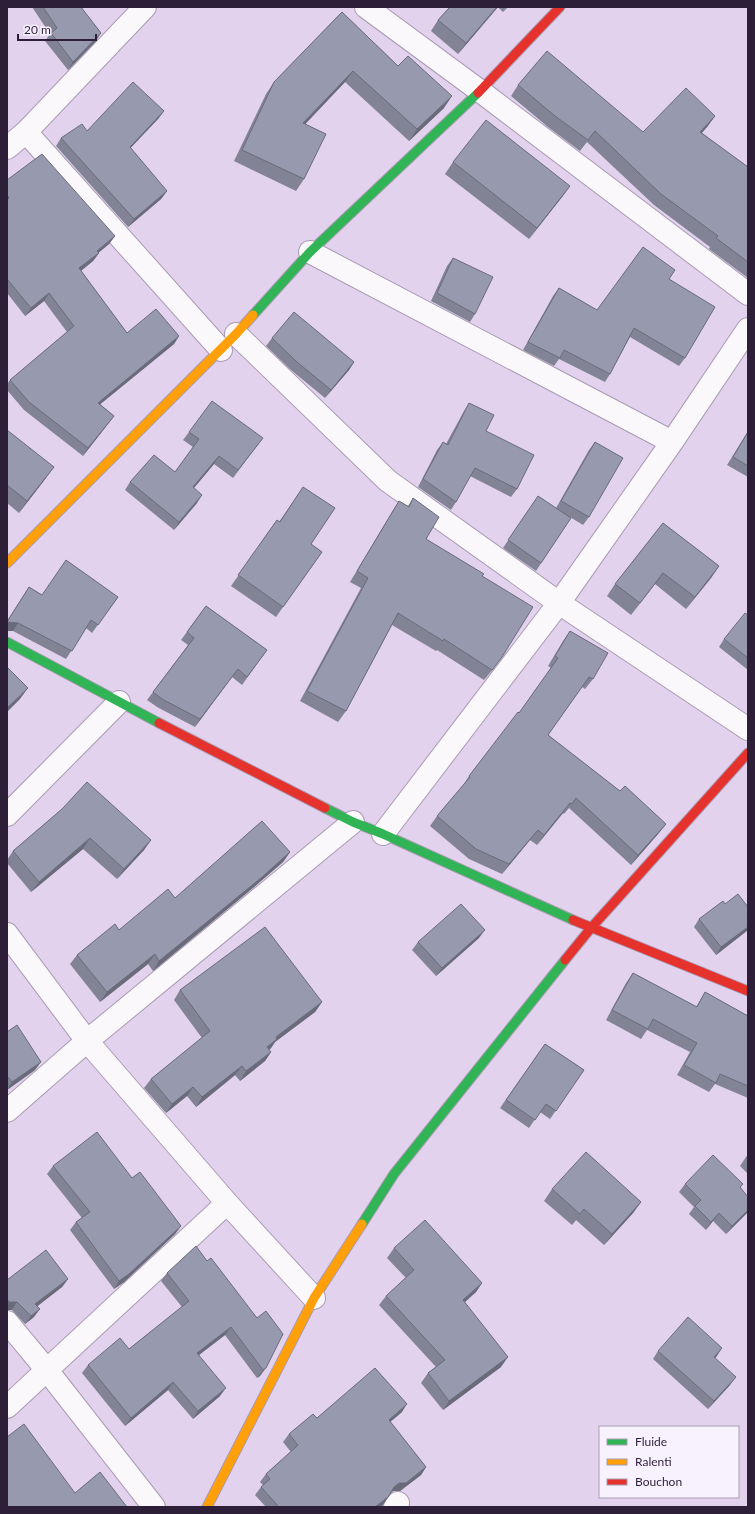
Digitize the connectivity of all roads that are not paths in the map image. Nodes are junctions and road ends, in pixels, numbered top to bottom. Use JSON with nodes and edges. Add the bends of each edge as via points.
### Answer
{"nodes":[{"id":1,"x":366,"y":7,"type":"edge"},
{"id":2,"x":560,"y":7,"type":"edge"},
{"id":3,"x":144,"y":8,"type":"edge"},
{"id":4,"x":480,"y":91,"type":"junction"},
{"id":5,"x":26,"y":132,"type":"junction"},
{"id":6,"x":7,"y":148,"type":"edge"},
{"id":7,"x":310,"y":252,"type":"junction"},
{"id":8,"x":748,"y":294,"type":"edge"},
{"id":9,"x":748,"y":329,"type":"edge"},
{"id":10,"x":236,"y":334,"type":"junction"},
{"id":11,"x":221,"y":350,"type":"junction"},
{"id":12,"x":672,"y":442,"type":"junction"},
{"id":13,"x":7,"y":563,"type":"edge"},
{"id":14,"x":559,"y":603,"type":"junction"},
{"id":15,"x":7,"y":642,"type":"edge"},
{"id":16,"x":119,"y":702,"type":"junction"},
{"id":17,"x":748,"y":729,"type":"edge"},
{"id":18,"x":748,"y":753,"type":"edge"},
{"id":19,"x":7,"y":815,"type":"edge"},
{"id":20,"x":353,"y":822,"type":"junction"},
{"id":21,"x":383,"y":834,"type":"junction"},
{"id":22,"x":591,"y":928,"type":"junction"},
{"id":23,"x":7,"y":934,"type":"edge"},
{"id":24,"x":748,"y":990,"type":"edge"},
{"id":25,"x":87,"y":1042,"type":"junction"},
{"id":26,"x":7,"y":1110,"type":"edge"},
{"id":27,"x":227,"y":1203,"type":"junction"},
{"id":28,"x":314,"y":1298,"type":"junction"},
{"id":29,"x":7,"y":1322,"type":"edge"},
{"id":30,"x":46,"y":1369,"type":"junction"},
{"id":31,"x":7,"y":1407,"type":"edge"},
{"id":32,"x":154,"y":1507,"type":"edge"},
{"id":33,"x":207,"y":1507,"type":"edge"}],
"edges":[{"from":1,"to":4,"type":"street"},
{"from":2,"to":4,"type":"street"},
{"from":3,"to":5,"type":"street"},
{"from":4,"to":7,"type":"street"},
{"from":4,"to":8,"type":"street"},
{"from":5,"to":6,"type":"street"},
{"from":5,"to":11,"type":"street"},
{"from":7,"to":10,"type":"street"},
{"from":7,"to":12,"type":"street"},
{"from":9,"to":12,"type":"street"},
{"from":10,"to":11,"type":"street"},
{"from":10,"to":14,"type":"street","via":[[388,481]]},
{"from":11,"to":13,"type":"street"},
{"from":12,"to":14,"type":"street"},
{"from":14,"to":17,"type":"street"},
{"from":14,"to":21,"type":"street"},
{"from":15,"to":16,"type":"street"},
{"from":16,"to":19,"type":"street"},
{"from":16,"to":20,"type":"street"},
{"from":18,"to":22,"type":"street"},
{"from":20,"to":21,"type":"street"},
{"from":20,"to":25,"type":"street"},
{"from":21,"to":22,"type":"street"},
{"from":22,"to":24,"type":"street"},
{"from":22,"to":28,"type":"street","via":[[394,1174]]},
{"from":23,"to":25,"type":"street"},
{"from":25,"to":26,"type":"street"},
{"from":25,"to":27,"type":"street"},
{"from":27,"to":28,"type":"street"},
{"from":27,"to":30,"type":"street"},
{"from":28,"to":33,"type":"street"},
{"from":29,"to":30,"type":"street"},
{"from":30,"to":31,"type":"street"},
{"from":30,"to":32,"type":"street"}]}
